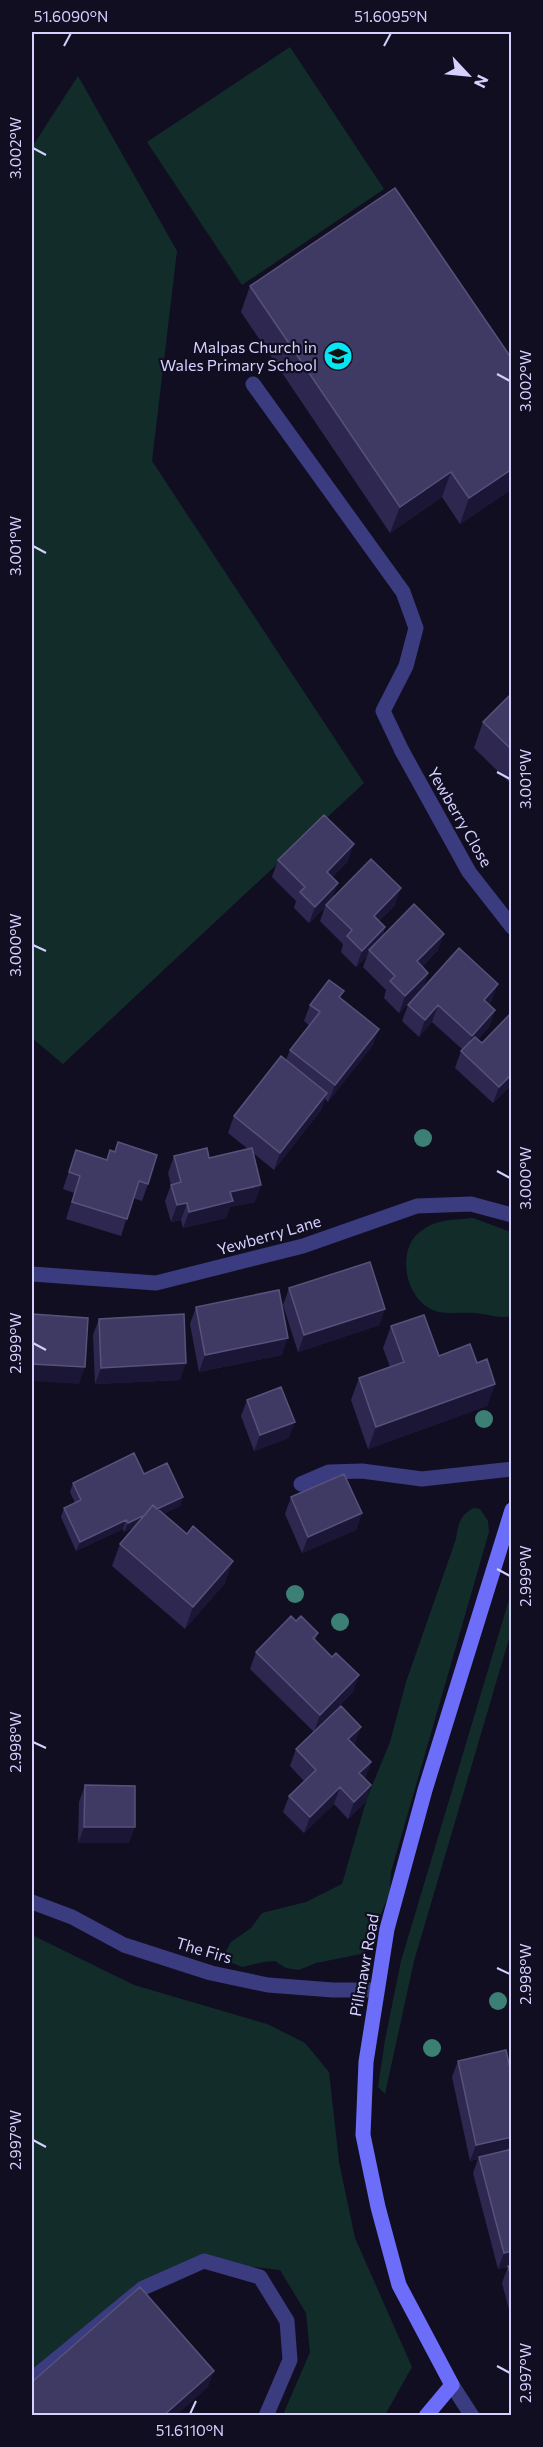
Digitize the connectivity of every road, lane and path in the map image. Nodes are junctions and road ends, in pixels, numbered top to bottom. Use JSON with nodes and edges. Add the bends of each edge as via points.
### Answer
{"nodes":[{"id":1,"x":253,"y":384,"type":"dead end"},
{"id":2,"x":512,"y":927,"type":"edge"},
{"id":3,"x":512,"y":1215,"type":"edge"},
{"id":4,"x":32,"y":1274,"type":"edge"},
{"id":5,"x":512,"y":1469,"type":"edge"},
{"id":6,"x":301,"y":1484,"type":"dead end"},
{"id":7,"x":512,"y":1510,"type":"edge"},
{"id":8,"x":32,"y":1902,"type":"edge"},
{"id":9,"x":377,"y":1990,"type":"junction"},
{"id":10,"x":32,"y":2379,"type":"edge"},
{"id":11,"x":452,"y":2385,"type":"junction"},
{"id":12,"x":266,"y":2415,"type":"edge"},
{"id":13,"x":426,"y":2415,"type":"edge"},
{"id":14,"x":472,"y":2415,"type":"edge"}],
"edges":[{"from":1,"to":2,"type":"street","name":"Yewberry Close","via":[[403,592],[416,628],[406,666],[383,711],[469,872]]},
{"from":3,"to":4,"type":"street","name":"Yewberry Lane","via":[[471,1204],[417,1206],[303,1246],[156,1283]]},
{"from":5,"to":6,"type":"street","via":[[422,1479],[362,1471],[330,1472]]},
{"from":7,"to":9,"type":"street","name":"Pillmawr Road","via":[[422,1801],[387,1929]]},
{"from":8,"to":9,"type":"street","name":"The Firs","via":[[72,1917],[124,1945],[211,1973],[268,1985]]},
{"from":9,"to":11,"type":"street","name":"Pillmawr Road","via":[[366,2062],[363,2135],[399,2286]]},
{"from":10,"to":12,"type":"street","via":[[143,2288],[204,2260],[260,2277],[287,2321],[290,2360]]},
{"from":11,"to":13,"type":"street"},
{"from":11,"to":14,"type":"street"}]}
